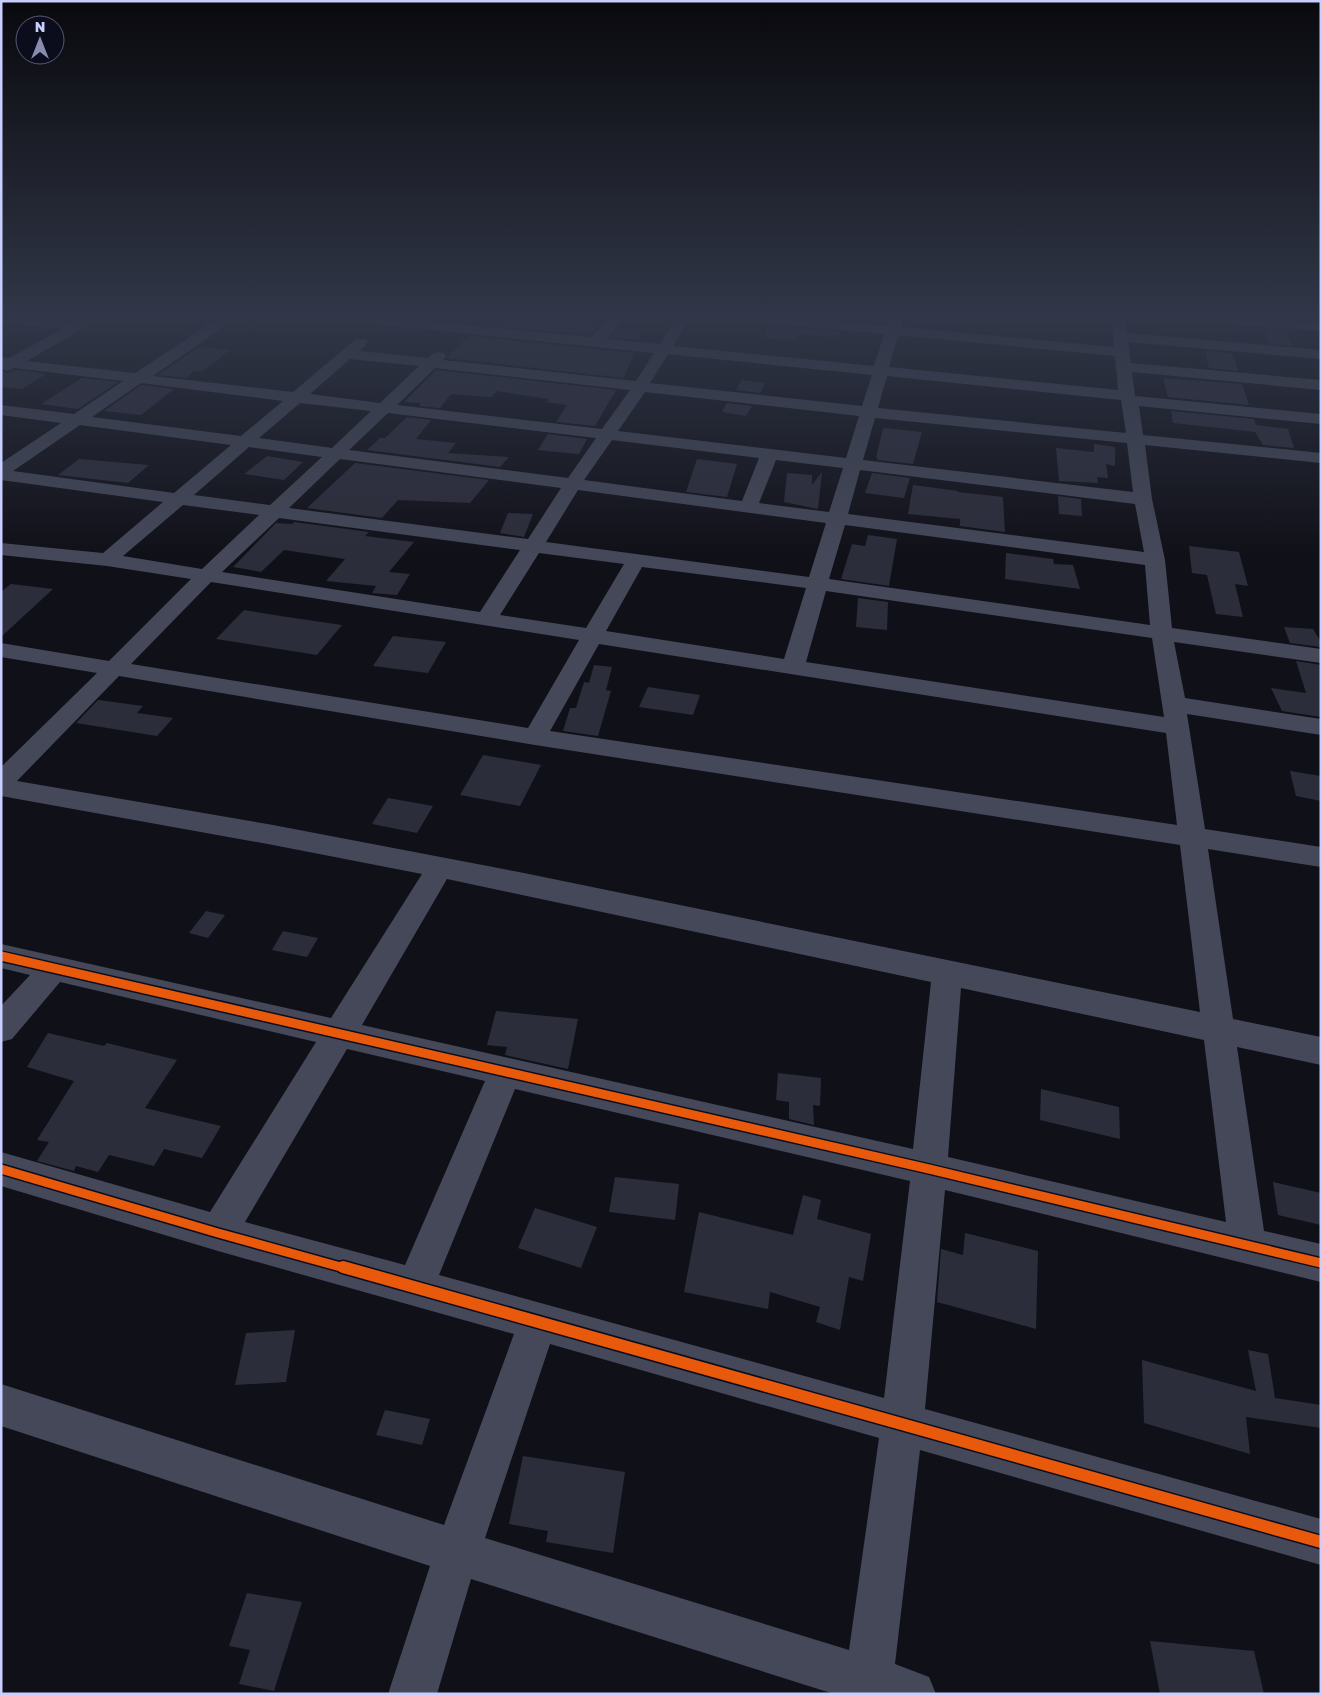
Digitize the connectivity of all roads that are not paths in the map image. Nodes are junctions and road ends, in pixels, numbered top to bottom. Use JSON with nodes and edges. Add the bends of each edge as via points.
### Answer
{"nodes":[{"id":1,"x":110,"y":398,"type":"edge"},
{"id":2,"x":296,"y":398,"type":"joint"},
{"id":3,"x":394,"y":398,"type":"edge"},
{"id":4,"x":632,"y":398,"type":"edge"},
{"id":5,"x":742,"y":398,"type":"edge"},
{"id":6,"x":873,"y":398,"type":"edge"},
{"id":7,"x":1128,"y":398,"type":"joint"},
{"id":8,"x":383,"y":408,"type":"junction"},
{"id":9,"x":1,"y":410,"type":"edge"},
{"id":10,"x":869,"y":412,"type":"junction"},
{"id":11,"x":1321,"y":419,"type":"edge"},
{"id":12,"x":78,"y":421,"type":"junction"},
{"id":13,"x":607,"y":435,"type":"junction"},
{"id":14,"x":1135,"y":439,"type":"junction"},
{"id":15,"x":245,"y":442,"type":"junction"},
{"id":16,"x":336,"y":454,"type":"junction"},
{"id":17,"x":770,"y":454,"type":"junction"},
{"id":18,"x":1321,"y":458,"type":"edge"},
{"id":19,"x":852,"y":463,"type":"junction"},
{"id":20,"x":1,"y":472,"type":"edge"},
{"id":21,"x":1,"y":476,"type":"edge"},
{"id":22,"x":572,"y":485,"type":"junction"},
{"id":23,"x":179,"y":499,"type":"junction"},
{"id":24,"x":1143,"y":499,"type":"junction"},
{"id":25,"x":748,"y":508,"type":"junction"},
{"id":26,"x":274,"y":511,"type":"junction"},
{"id":27,"x":836,"y":519,"type":"junction"},
{"id":28,"x":534,"y":546,"type":"junction"},
{"id":29,"x":1,"y":549,"type":"edge"},
{"id":30,"x":107,"y":560,"type":"junction"},
{"id":31,"x":636,"y":560,"type":"junction"},
{"id":32,"x":1155,"y":560,"type":"junction"},
{"id":33,"x":207,"y":575,"type":"junction"},
{"id":34,"x":819,"y":584,"type":"junction"},
{"id":35,"x":487,"y":618,"type":"junction"},
{"id":36,"x":1162,"y":634,"type":"junction"},
{"id":37,"x":594,"y":635,"type":"junction"},
{"id":38,"x":1,"y":650,"type":"edge"},
{"id":39,"x":1321,"y":656,"type":"edge"},
{"id":40,"x":793,"y":667,"type":"junction"},
{"id":41,"x":114,"y":668,"type":"junction"},
{"id":42,"x":1176,"y":715,"type":"junction"},
{"id":43,"x":1321,"y":727,"type":"edge"},
{"id":44,"x":535,"y":737,"type":"junction"},
{"id":45,"x":1,"y":782,"type":"edge"},
{"id":46,"x":1,"y":787,"type":"edge"},
{"id":47,"x":1192,"y":836,"type":"junction"},
{"id":48,"x":1321,"y":857,"type":"edge"},
{"id":49,"x":440,"y":868,"type":"junction"},
{"id":50,"x":1,"y":956,"type":"edge"},
{"id":51,"x":54,"y":968,"type":"junction"},
{"id":52,"x":947,"y":972,"type":"junction"},
{"id":53,"x":1,"y":1029,"type":"edge"},
{"id":54,"x":1218,"y":1030,"type":"junction"},
{"id":55,"x":340,"y":1032,"type":"junction"},
{"id":56,"x":1321,"y":1051,"type":"edge"},
{"id":57,"x":506,"y":1071,"type":"junction"},
{"id":58,"x":1,"y":1169,"type":"edge"},
{"id":59,"x":929,"y":1169,"type":"junction"},
{"id":60,"x":218,"y":1234,"type":"junction"},
{"id":61,"x":1248,"y":1247,"type":"junction"},
{"id":62,"x":1321,"y":1263,"type":"edge"},
{"id":63,"x":415,"y":1287,"type":"junction"},
{"id":64,"x":538,"y":1321,"type":"junction"},
{"id":65,"x":1,"y":1405,"type":"edge"},
{"id":66,"x":902,"y":1424,"type":"junction"},
{"id":67,"x":1321,"y":1542,"type":"edge"},
{"id":68,"x":457,"y":1552,"type":"junction"},
{"id":69,"x":867,"y":1687,"type":"edge"},
{"id":70,"x":412,"y":1694,"type":"edge"},
{"id":71,"x":912,"y":1694,"type":"edge"}],
"edges":[{"from":1,"to":12,"type":"street"},
{"from":2,"to":8,"type":"street"},
{"from":2,"to":15,"type":"street"},
{"from":3,"to":8,"type":"street"},
{"from":4,"to":13,"type":"street"},
{"from":5,"to":10,"type":"street"},
{"from":6,"to":10,"type":"street"},
{"from":7,"to":11,"type":"street"},
{"from":7,"to":14,"type":"street"},
{"from":8,"to":13,"type":"street"},
{"from":8,"to":16,"type":"street"},
{"from":9,"to":12,"type":"street"},
{"from":10,"to":14,"type":"street"},
{"from":10,"to":19,"type":"street"},
{"from":12,"to":15,"type":"street"},
{"from":12,"to":20,"type":"street"},
{"from":13,"to":17,"type":"street"},
{"from":13,"to":22,"type":"street"},
{"from":14,"to":18,"type":"street"},
{"from":14,"to":24,"type":"street"},
{"from":15,"to":16,"type":"street"},
{"from":15,"to":23,"type":"street"},
{"from":16,"to":22,"type":"street"},
{"from":16,"to":26,"type":"street"},
{"from":17,"to":19,"type":"street"},
{"from":17,"to":25,"type":"street"},
{"from":19,"to":24,"type":"street"},
{"from":19,"to":27,"type":"street"},
{"from":21,"to":23,"type":"street"},
{"from":22,"to":25,"type":"street"},
{"from":22,"to":28,"type":"street"},
{"from":23,"to":26,"type":"street"},
{"from":23,"to":30,"type":"street"},
{"from":24,"to":32,"type":"street"},
{"from":25,"to":27,"type":"street"},
{"from":26,"to":28,"type":"street"},
{"from":26,"to":33,"type":"street"},
{"from":27,"to":32,"type":"street"},
{"from":27,"to":34,"type":"street"},
{"from":28,"to":31,"type":"street"},
{"from":28,"to":35,"type":"street"},
{"from":29,"to":30,"type":"street"},
{"from":30,"to":33,"type":"street"},
{"from":31,"to":34,"type":"street"},
{"from":31,"to":37,"type":"street"},
{"from":32,"to":36,"type":"street"},
{"from":33,"to":35,"type":"street"},
{"from":33,"to":41,"type":"street"},
{"from":34,"to":36,"type":"street"},
{"from":34,"to":40,"type":"street"},
{"from":35,"to":37,"type":"street"},
{"from":36,"to":39,"type":"street"},
{"from":36,"to":42,"type":"street"},
{"from":37,"to":40,"type":"street"},
{"from":37,"to":44,"type":"street"},
{"from":38,"to":41,"type":"street"},
{"from":40,"to":42,"type":"street"},
{"from":41,"to":44,"type":"street"},
{"from":41,"to":45,"type":"street"},
{"from":42,"to":43,"type":"street"},
{"from":42,"to":47,"type":"street"},
{"from":44,"to":47,"type":"street"},
{"from":46,"to":49,"type":"street"},
{"from":47,"to":48,"type":"street"},
{"from":47,"to":54,"type":"street"},
{"from":49,"to":52,"type":"street"},
{"from":49,"to":55,"type":"street"},
{"from":50,"to":51,"type":"street"},
{"from":51,"to":53,"type":"street"},
{"from":51,"to":55,"type":"street"},
{"from":52,"to":54,"type":"street"},
{"from":52,"to":59,"type":"street"},
{"from":54,"to":56,"type":"street"},
{"from":54,"to":61,"type":"street"},
{"from":55,"to":57,"type":"street"},
{"from":55,"to":60,"type":"street"},
{"from":57,"to":59,"type":"street"},
{"from":57,"to":63,"type":"street"},
{"from":58,"to":60,"type":"street"},
{"from":59,"to":61,"type":"street"},
{"from":59,"to":66,"type":"street"},
{"from":60,"to":63,"type":"street"},
{"from":61,"to":62,"type":"street"},
{"from":63,"to":64,"type":"street"},
{"from":64,"to":66,"type":"street"},
{"from":64,"to":68,"type":"street"},
{"from":65,"to":68,"type":"street"},
{"from":66,"to":67,"type":"street"},
{"from":66,"to":69,"type":"street"},
{"from":68,"to":69,"type":"street"},
{"from":68,"to":70,"type":"street"},
{"from":69,"to":71,"type":"street"}]}
